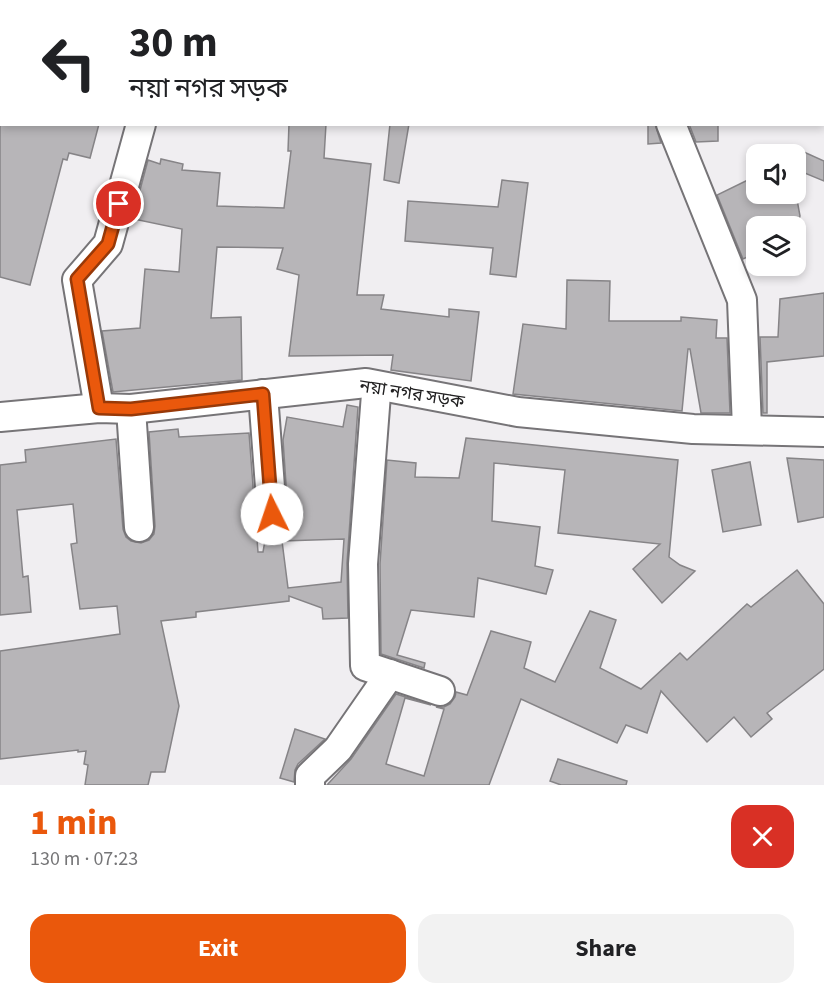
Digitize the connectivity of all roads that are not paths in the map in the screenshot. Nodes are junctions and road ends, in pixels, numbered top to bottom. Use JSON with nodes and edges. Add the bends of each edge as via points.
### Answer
{"nodes":[{"id":1,"x":140,"y":126,"type":"edge"},
{"id":2,"x":672,"y":126,"type":"edge"},
{"id":3,"x":263,"y":394,"type":"junction"},
{"id":4,"x":376,"y":394,"type":"dead end"},
{"id":5,"x":99,"y":408,"type":"junction"},
{"id":6,"x":131,"y":409,"type":"junction"},
{"id":7,"x":0,"y":417,"type":"edge"},
{"id":8,"x":747,"y":429,"type":"junction"},
{"id":9,"x":824,"y":432,"type":"edge"},
{"id":10,"x":272,"y":514,"type":"dead end"},
{"id":11,"x":139,"y":527,"type":"dead end"},
{"id":12,"x":390,"y":674,"type":"junction"},
{"id":13,"x":440,"y":692,"type":"dead end"},
{"id":14,"x":310,"y":785,"type":"edge"}],
"edges":[{"from":1,"to":5,"type":"street","via":[[108,244],[77,279]]},
{"from":2,"to":8,"type":"street","via":[[742,300]]},
{"from":3,"to":6,"type":"street","name":"নয়া নগর সড়ক"},
{"from":3,"to":8,"type":"street","name":"নয়া নগর সড়ক","via":[[366,383],[518,412],[693,429]]},
{"from":3,"to":10,"type":"street"},
{"from":4,"to":12,"type":"street","via":[[363,564],[365,666]]},
{"from":5,"to":6,"type":"street","name":"নয়া নগর সড়ক"},
{"from":5,"to":7,"type":"street","name":"নয়া নগর সড়ক"},
{"from":6,"to":11,"type":"street"},
{"from":8,"to":9,"type":"street","name":"নয়া নগর সড়ক"},
{"from":12,"to":13,"type":"street"},
{"from":12,"to":14,"type":"street","via":[[338,749],[310,776]]}]}
